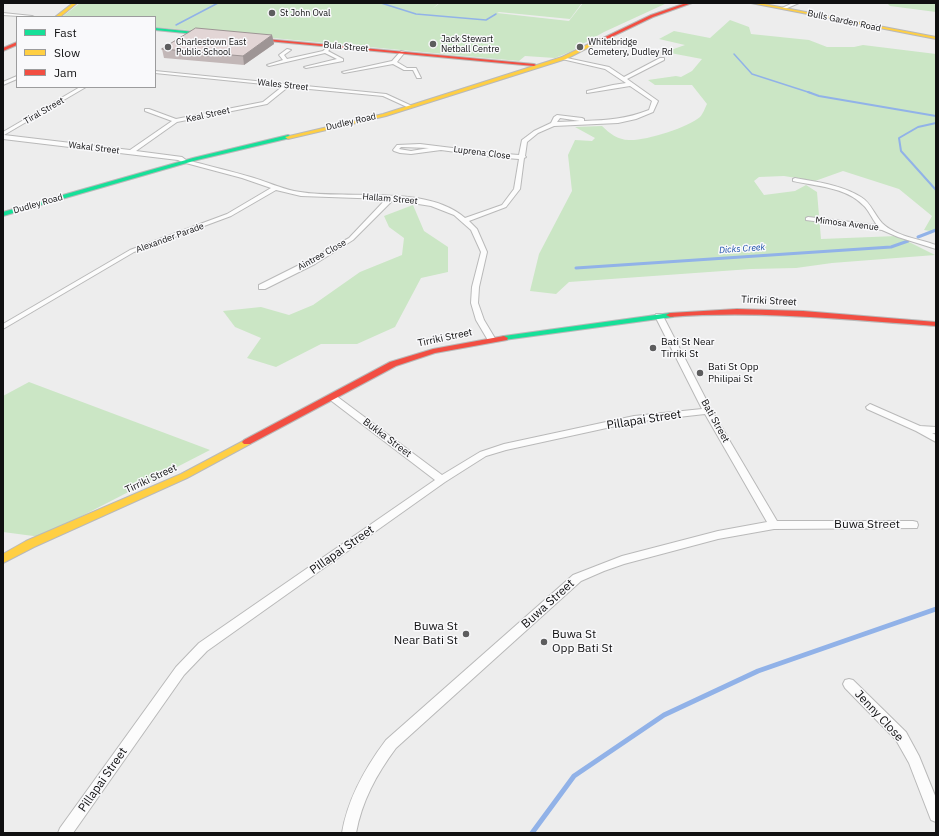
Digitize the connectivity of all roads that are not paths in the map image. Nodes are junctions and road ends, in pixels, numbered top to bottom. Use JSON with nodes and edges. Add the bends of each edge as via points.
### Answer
{"nodes":[{"id":1,"x":75,"y":3,"type":"edge"},
{"id":2,"x":690,"y":3,"type":"edge"},
{"id":3,"x":753,"y":3,"type":"edge"},
{"id":4,"x":797,"y":3,"type":"edge"},
{"id":5,"x":784,"y":8,"type":"junction"},
{"id":6,"x":3,"y":14,"type":"edge"},
{"id":7,"x":22,"y":16,"type":"edge"},
{"id":8,"x":58,"y":16,"type":"edge"},
{"id":9,"x":156,"y":29,"type":"edge"},
{"id":10,"x":217,"y":35,"type":"edge"},
{"id":11,"x":251,"y":38,"type":"edge"},
{"id":12,"x":936,"y":38,"type":"edge"},
{"id":13,"x":16,"y":44,"type":"edge"},
{"id":14,"x":328,"y":49,"type":"junction"},
{"id":15,"x":3,"y":50,"type":"edge"},
{"id":16,"x":289,"y":50,"type":"dead end"},
{"id":17,"x":403,"y":52,"type":"junction"},
{"id":18,"x":564,"y":58,"type":"junction"},
{"id":19,"x":662,"y":59,"type":"dead end"},
{"id":20,"x":285,"y":60,"type":"junction"},
{"id":21,"x":394,"y":62,"type":"junction"},
{"id":22,"x":269,"y":65,"type":"dead end"},
{"id":23,"x":538,"y":66,"type":"junction"},
{"id":24,"x":306,"y":67,"type":"dead end"},
{"id":25,"x":156,"y":72,"type":"edge"},
{"id":26,"x":344,"y":72,"type":"dead end"},
{"id":27,"x":419,"y":77,"type":"dead end"},
{"id":28,"x":16,"y":78,"type":"edge"},
{"id":29,"x":624,"y":79,"type":"junction"},
{"id":30,"x":3,"y":84,"type":"edge"},
{"id":31,"x":632,"y":84,"type":"junction"},
{"id":32,"x":287,"y":85,"type":"junction"},
{"id":33,"x":82,"y":88,"type":"edge"},
{"id":34,"x":589,"y":92,"type":"dead end"},
{"id":35,"x":409,"y":106,"type":"junction"},
{"id":36,"x":147,"y":110,"type":"dead end"},
{"id":37,"x":175,"y":122,"type":"junction"},
{"id":38,"x":3,"y":136,"type":"edge"},
{"id":39,"x":441,"y":148,"type":"junction"},
{"id":40,"x":132,"y":152,"type":"junction"},
{"id":41,"x":523,"y":157,"type":"junction"},
{"id":42,"x":184,"y":162,"type":"junction"},
{"id":43,"x":795,"y":180,"type":"dead end"},
{"id":44,"x":275,"y":188,"type":"junction"},
{"id":45,"x":392,"y":197,"type":"junction"},
{"id":46,"x":3,"y":214,"type":"edge"},
{"id":47,"x":808,"y":219,"type":"dead end"},
{"id":48,"x":466,"y":220,"type":"junction"},
{"id":49,"x":885,"y":228,"type":"junction"},
{"id":50,"x":936,"y":246,"type":"edge"},
{"id":51,"x":262,"y":287,"type":"dead end"},
{"id":52,"x":659,"y":316,"type":"junction"},
{"id":53,"x":936,"y":324,"type":"edge"},
{"id":54,"x":3,"y":327,"type":"edge"},
{"id":55,"x":492,"y":340,"type":"junction"},
{"id":56,"x":332,"y":397,"type":"junction"},
{"id":57,"x":870,"y":407,"type":"dead end"},
{"id":58,"x":708,"y":411,"type":"junction"},
{"id":59,"x":919,"y":429,"type":"junction"},
{"id":60,"x":936,"y":430,"type":"edge"},
{"id":61,"x":936,"y":439,"type":"edge"},
{"id":62,"x":442,"y":480,"type":"junction"},
{"id":63,"x":774,"y":525,"type":"junction"},
{"id":64,"x":913,"y":526,"type":"dead end"},
{"id":65,"x":3,"y":559,"type":"edge"},
{"id":66,"x":849,"y":684,"type":"dead end"},
{"id":67,"x":936,"y":815,"type":"edge"},
{"id":68,"x":65,"y":833,"type":"edge"},
{"id":69,"x":349,"y":833,"type":"edge"}],
"edges":[{"from":1,"to":8,"type":"main road"},
{"from":2,"to":18,"type":"main road","name":"Dudley Road","via":[[652,16]]},
{"from":3,"to":5,"type":"main road","name":"Bulls Garden Road"},
{"from":4,"to":5,"type":"street"},
{"from":5,"to":12,"type":"main road","name":"Bulls Garden Road","via":[[884,30]]},
{"from":6,"to":7,"type":"street"},
{"from":9,"to":10,"type":"main road"},
{"from":11,"to":14,"type":"main road","name":"Bula Street"},
{"from":13,"to":15,"type":"main road"},
{"from":14,"to":17,"type":"main road","name":"Bula Street"},
{"from":14,"to":20,"type":"street"},
{"from":14,"to":24,"type":"street","via":[[340,60]]},
{"from":16,"to":20,"type":"street","via":[[281,55]]},
{"from":17,"to":21,"type":"street"},
{"from":17,"to":23,"type":"main road","name":"Bula Street"},
{"from":18,"to":23,"type":"main road","name":"Dudley Road"},
{"from":18,"to":29,"type":"street","via":[[607,68]]},
{"from":19,"to":29,"type":"street"},
{"from":20,"to":22,"type":"street"},
{"from":21,"to":26,"type":"street"},
{"from":21,"to":27,"type":"street","via":[[406,69],[414,70]]},
{"from":23,"to":35,"type":"main road","name":"Dudley Road"},
{"from":25,"to":32,"type":"street","name":"Wales Street"},
{"from":28,"to":30,"type":"street"},
{"from":29,"to":31,"type":"street"},
{"from":31,"to":34,"type":"street"},
{"from":31,"to":41,"type":"street","via":[[656,101],[651,111],[618,121],[553,124],[524,141]]},
{"from":32,"to":35,"type":"street","name":"Wales Street","via":[[384,95]]},
{"from":32,"to":37,"type":"street","name":"Keal Street","via":[[265,103]]},
{"from":33,"to":38,"type":"street","name":"Tiral Street"},
{"from":35,"to":42,"type":"main road","name":"Dudley Road","via":[[370,118]]},
{"from":36,"to":37,"type":"street"},
{"from":37,"to":40,"type":"street","name":"Keal Street"},
{"from":38,"to":40,"type":"street","name":"Wakal Street"},
{"from":39,"to":39,"type":"street","name":"Luprena Close","via":[[403,145],[396,150],[407,152]]},
{"from":39,"to":41,"type":"street","name":"Luprena Close"},
{"from":40,"to":42,"type":"street","name":"Wakal Street","via":[[180,158]]},
{"from":41,"to":48,"type":"street","via":[[517,189],[504,206]]},
{"from":42,"to":44,"type":"street","name":"Hallam Street","via":[[250,178]]},
{"from":42,"to":46,"type":"main road","name":"Dudley Road"},
{"from":43,"to":49,"type":"street","via":[[827,186],[863,202]]},
{"from":44,"to":45,"type":"street","name":"Hallam Street","via":[[310,195]]},
{"from":44,"to":54,"type":"street","name":"Alexander Parade","via":[[229,215],[132,251]]},
{"from":45,"to":48,"type":"street","name":"Hallam Street","via":[[430,204]]},
{"from":45,"to":51,"type":"street","name":"Aintree Close","via":[[351,240]]},
{"from":47,"to":49,"type":"street","name":"Mimosa Avenue"},
{"from":48,"to":55,"type":"street","name":"Hallam Street","via":[[479,237],[484,252],[474,297],[480,320]]},
{"from":49,"to":50,"type":"street","name":"Mimosa Avenue"},
{"from":52,"to":53,"type":"main road","name":"Tirriki Street","via":[[755,310]]},
{"from":52,"to":55,"type":"main road","name":"Tirriki Street"},
{"from":52,"to":58,"type":"street","name":"Bati Street"},
{"from":55,"to":56,"type":"main road","name":"Tirriki Street","via":[[408,358]]},
{"from":56,"to":62,"type":"street","name":"Bukka Street"},
{"from":56,"to":65,"type":"main road","name":"Tirriki Street","via":[[184,476],[30,544]]},
{"from":57,"to":59,"type":"street"},
{"from":58,"to":62,"type":"street","name":"Pillapai Street","via":[[634,419],[504,447],[483,454]]},
{"from":58,"to":63,"type":"street","name":"Bati Street"},
{"from":59,"to":60,"type":"street"},
{"from":59,"to":61,"type":"street"},
{"from":62,"to":68,"type":"street","name":"Pillapai Street","via":[[203,648],[180,671]]},
{"from":63,"to":64,"type":"street","name":"Buwa Street"},
{"from":63,"to":69,"type":"street","name":"Buwa Street","via":[[718,535],[622,560],[577,578],[391,744],[361,790]]},
{"from":66,"to":67,"type":"street","name":"Jenny Close","via":[[901,736],[914,760]]}]}
